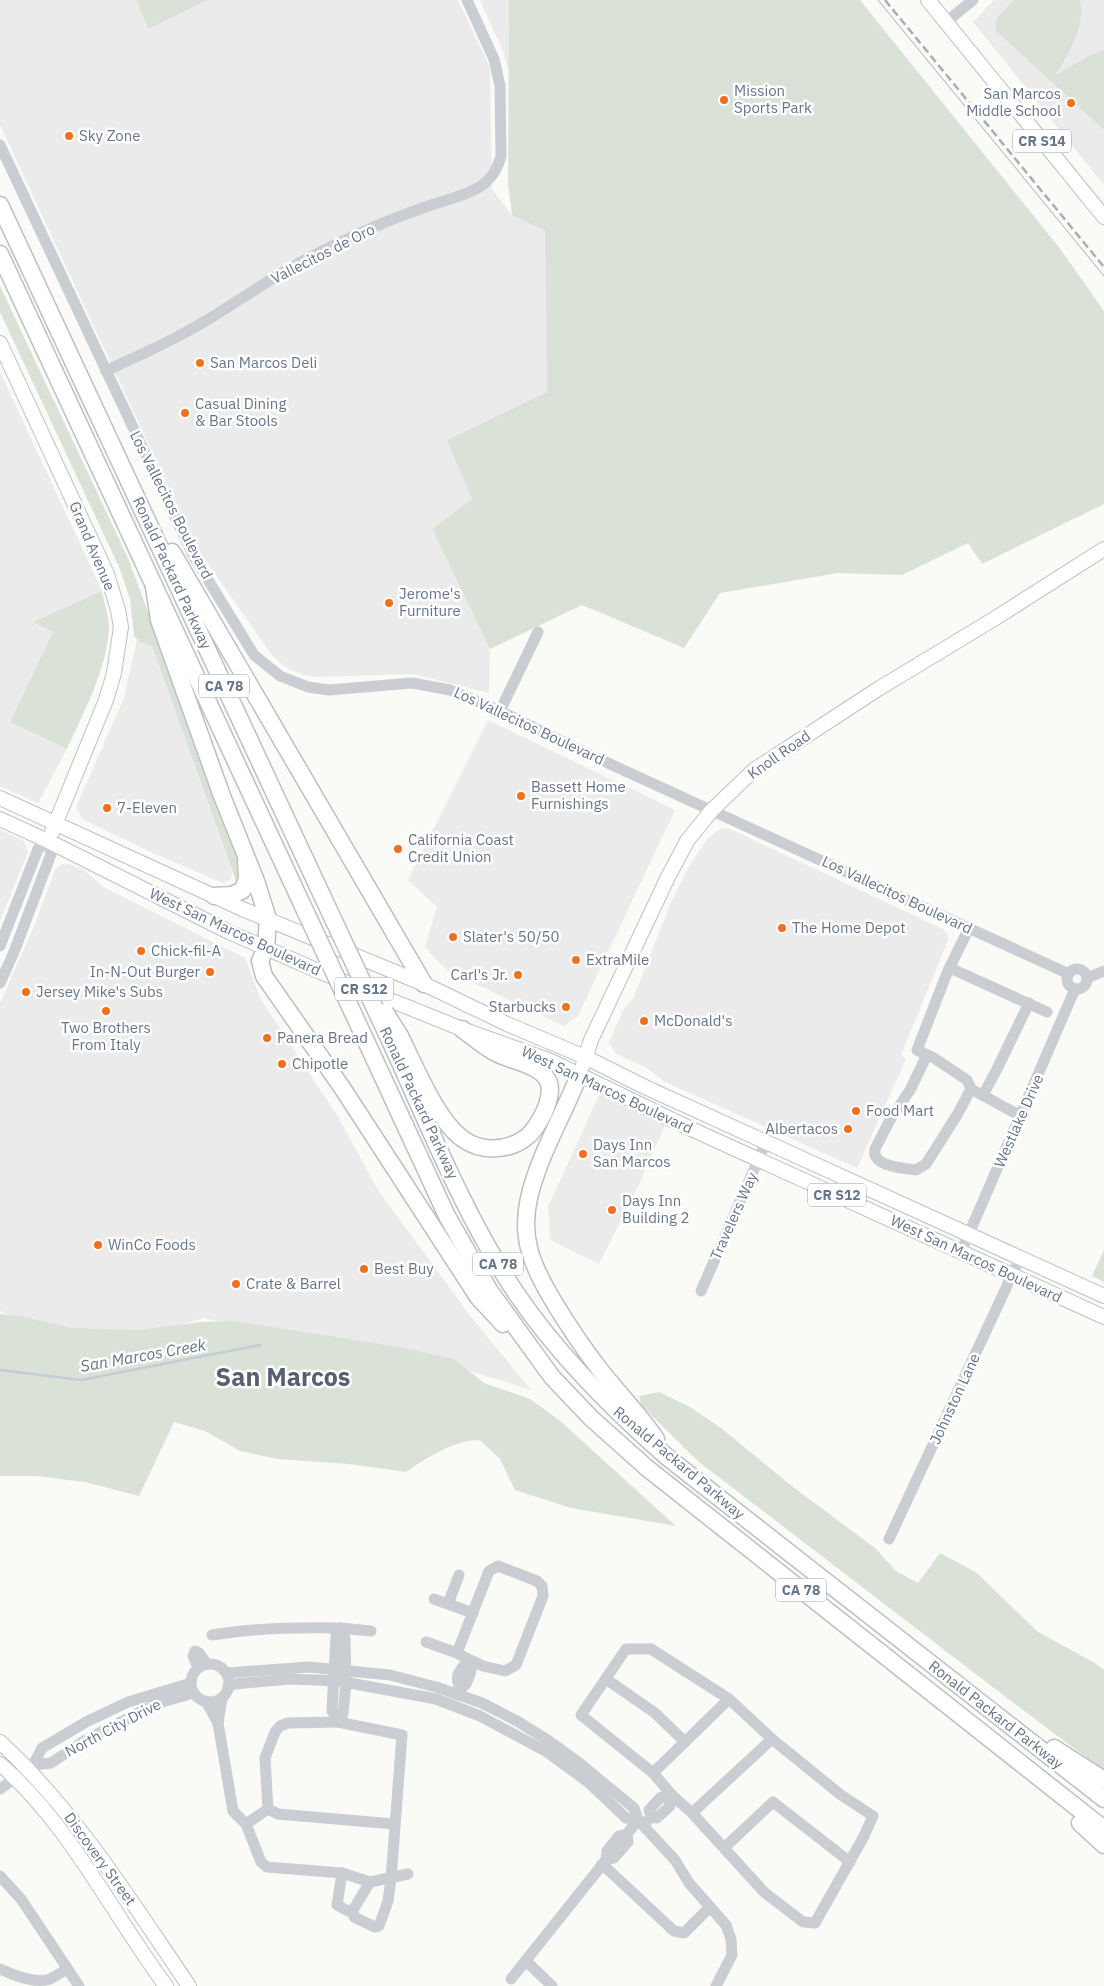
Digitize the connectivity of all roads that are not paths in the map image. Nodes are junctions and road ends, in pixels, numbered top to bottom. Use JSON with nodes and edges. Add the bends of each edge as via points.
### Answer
{"nodes":[{"id":1,"x":467,"y":0,"type":"edge"},
{"id":2,"x":928,"y":0,"type":"edge"},
{"id":3,"x":973,"y":0,"type":"edge"},
{"id":4,"x":946,"y":22,"type":"junction"},
{"id":5,"x":0,"y":144,"type":"edge"},
{"id":6,"x":0,"y":204,"type":"edge"},
{"id":7,"x":1104,"y":218,"type":"edge"},
{"id":8,"x":0,"y":254,"type":"edge"},
{"id":9,"x":0,"y":343,"type":"edge"},
{"id":10,"x":106,"y":371,"type":"junction"},
{"id":11,"x":114,"y":451,"type":"junction"},
{"id":12,"x":1104,"y":549,"type":"edge"},
{"id":13,"x":154,"y":587,"type":"junction"},
{"id":14,"x":538,"y":632,"type":"dead end"},
{"id":15,"x":500,"y":711,"type":"junction"},
{"id":16,"x":0,"y":798,"type":"edge"},
{"id":17,"x":712,"y":810,"type":"junction"},
{"id":18,"x":0,"y":819,"type":"edge"},
{"id":19,"x":56,"y":823,"type":"junction"},
{"id":20,"x":48,"y":841,"type":"junction"},
{"id":21,"x":246,"y":853,"type":"junction"},
{"id":22,"x":214,"y":896,"type":"junction"},
{"id":23,"x":268,"y":919,"type":"junction"},
{"id":24,"x":969,"y":928,"type":"junction"},
{"id":25,"x":0,"y":946,"type":"edge"},
{"id":26,"x":266,"y":948,"type":"junction"},
{"id":27,"x":950,"y":968,"type":"junction"},
{"id":28,"x":1104,"y":971,"type":"edge"},
{"id":29,"x":1069,"y":974,"type":"junction"},
{"id":30,"x":1087,"y":978,"type":"junction"},
{"id":31,"x":0,"y":983,"type":"edge"},
{"id":32,"x":424,"y":984,"type":"junction"},
{"id":33,"x":1075,"y":989,"type":"junction"},
{"id":34,"x":1029,"y":1004,"type":"junction"},
{"id":35,"x":1047,"y":1012,"type":"dead end"},
{"id":36,"x":462,"y":1029,"type":"junction"},
{"id":37,"x":393,"y":1034,"type":"junction"},
{"id":38,"x":926,"y":1055,"type":"junction"},
{"id":39,"x":585,"y":1057,"type":"junction"},
{"id":40,"x":579,"y":1075,"type":"junction"},
{"id":41,"x":972,"y":1089,"type":"junction"},
{"id":42,"x":983,"y":1095,"type":"junction"},
{"id":43,"x":669,"y":1098,"type":"junction"},
{"id":44,"x":630,"y":1100,"type":"junction"},
{"id":45,"x":1021,"y":1116,"type":"junction"},
{"id":46,"x":766,"y":1142,"type":"junction"},
{"id":47,"x":759,"y":1159,"type":"junction"},
{"id":48,"x":968,"y":1234,"type":"junction"},
{"id":49,"x":961,"y":1252,"type":"junction"},
{"id":50,"x":1020,"y":1258,"type":"junction"},
{"id":51,"x":1012,"y":1276,"type":"junction"},
{"id":52,"x":701,"y":1291,"type":"dead end"},
{"id":53,"x":1104,"y":1296,"type":"edge"},
{"id":54,"x":1104,"y":1317,"type":"edge"},
{"id":55,"x":552,"y":1377,"type":"junction"},
{"id":56,"x":667,"y":1457,"type":"junction"},
{"id":57,"x":889,"y":1539,"type":"dead end"},
{"id":58,"x":459,"y":1575,"type":"dead end"},
{"id":59,"x":434,"y":1598,"type":"dead end"},
{"id":60,"x":448,"y":1604,"type":"junction"},
{"id":61,"x":473,"y":1613,"type":"junction"},
{"id":62,"x":340,"y":1630,"type":"junction"},
{"id":63,"x":371,"y":1631,"type":"dead end"},
{"id":64,"x":212,"y":1635,"type":"dead end"},
{"id":65,"x":426,"y":1642,"type":"dead end"},
{"id":66,"x":193,"y":1647,"type":"dead end"},
{"id":67,"x":457,"y":1653,"type":"junction"},
{"id":68,"x":468,"y":1660,"type":"junction"},
{"id":69,"x":202,"y":1666,"type":"junction"},
{"id":70,"x":226,"y":1673,"type":"junction"},
{"id":71,"x":340,"y":1676,"type":"junction"},
{"id":72,"x":606,"y":1679,"type":"junction"},
{"id":73,"x":228,"y":1686,"type":"junction"},
{"id":74,"x":192,"y":1688,"type":"junction"},
{"id":75,"x":964,"y":1689,"type":"junction"},
{"id":76,"x":457,"y":1696,"type":"junction"},
{"id":77,"x":222,"y":1698,"type":"junction"},
{"id":78,"x":729,"y":1700,"type":"junction"},
{"id":79,"x":206,"y":1701,"type":"junction"},
{"id":80,"x":338,"y":1720,"type":"junction"},
{"id":81,"x":218,"y":1723,"type":"junction"},
{"id":82,"x":772,"y":1739,"type":"junction"},
{"id":83,"x":0,"y":1742,"type":"edge"},
{"id":84,"x":686,"y":1742,"type":"junction"},
{"id":85,"x":0,"y":1764,"type":"edge"},
{"id":86,"x":31,"y":1767,"type":"junction"},
{"id":87,"x":654,"y":1773,"type":"junction"},
{"id":88,"x":16,"y":1777,"type":"junction"},
{"id":89,"x":1104,"y":1780,"type":"edge"},
{"id":90,"x":0,"y":1789,"type":"edge"},
{"id":91,"x":1058,"y":1793,"type":"junction"},
{"id":92,"x":670,"y":1796,"type":"junction"},
{"id":93,"x":1104,"y":1799,"type":"edge"},
{"id":94,"x":268,"y":1808,"type":"junction"},
{"id":95,"x":692,"y":1814,"type":"junction"},
{"id":96,"x":641,"y":1823,"type":"junction"},
{"id":97,"x":246,"y":1824,"type":"junction"},
{"id":98,"x":394,"y":1824,"type":"junction"},
{"id":99,"x":1104,"y":1829,"type":"edge"},
{"id":100,"x":1104,"y":1846,"type":"edge"},
{"id":101,"x":724,"y":1848,"type":"junction"},
{"id":102,"x":604,"y":1862,"type":"junction"},
{"id":103,"x":850,"y":1862,"type":"junction"},
{"id":104,"x":342,"y":1873,"type":"junction"},
{"id":105,"x":408,"y":1874,"type":"dead end"},
{"id":106,"x":0,"y":1876,"type":"edge"},
{"id":107,"x":390,"y":1879,"type":"junction"},
{"id":108,"x":370,"y":1882,"type":"junction"},
{"id":109,"x":710,"y":1907,"type":"junction"},
{"id":110,"x":353,"y":1910,"type":"junction"},
{"id":111,"x":526,"y":1961,"type":"junction"},
{"id":112,"x":0,"y":1969,"type":"edge"},
{"id":113,"x":67,"y":1969,"type":"junction"},
{"id":114,"x":511,"y":1979,"type":"dead end"},
{"id":115,"x":78,"y":1986,"type":"edge"},
{"id":116,"x":166,"y":1986,"type":"edge"},
{"id":117,"x":189,"y":1986,"type":"edge"},
{"id":118,"x":552,"y":1986,"type":"edge"},
{"id":119,"x":716,"y":1986,"type":"edge"}],
"edges":[{"from":1,"to":10,"type":"street","name":"Vallecitos de Oro","via":[[494,60],[500,86],[499,163],[488,182],[477,190],[404,214],[309,258],[188,332]]},
{"from":2,"to":4,"type":"main road","number":"CR S14"},
{"from":3,"to":4,"type":"street"},
{"from":4,"to":7,"type":"main road","number":"CR S14"},
{"from":5,"to":10,"type":"street","name":"Los Vallecitos Boulevard"},
{"from":6,"to":11,"type":"highway","name":"Ronald Packard Parkway","number":"CA 78"},
{"from":8,"to":13,"type":"highway","name":"Ronald Packard Parkway","number":"CA 78"},
{"from":9,"to":19,"type":"main road","name":"Grand Avenue","via":[[107,574],[121,627],[106,700]]},
{"from":10,"to":15,"type":"street","name":"Los Vallecitos Boulevard","via":[[194,557],[254,655],[280,676],[308,687],[329,690],[412,683],[431,685]]},
{"from":11,"to":32,"type":"highway"},
{"from":11,"to":37,"type":"highway","name":"Ronald Packard Parkway","number":"CA 78","bridge":true,"via":[[354,964]]},
{"from":12,"to":17,"type":"main road","name":"Knoll Road","via":[[754,770]]},
{"from":13,"to":21,"type":"highway","via":[[159,620],[222,796]]},
{"from":13,"to":55,"type":"highway","name":"Ronald Packard Parkway","number":"CA 78","bridge":true,"via":[[464,1248],[489,1290]]},
{"from":14,"to":15,"type":"street"},
{"from":15,"to":17,"type":"street","name":"Los Vallecitos Boulevard"},
{"from":16,"to":19,"type":"main road","name":"West San Marcos Boulevard","number":"CR S12"},
{"from":17,"to":24,"type":"street","name":"Los Vallecitos Boulevard"},
{"from":17,"to":39,"type":"main road","name":"Knoll Road","via":[[687,841],[666,879]]},
{"from":18,"to":20,"type":"main road","name":"West San Marcos Boulevard","number":"CR S12"},
{"from":19,"to":20,"type":"main road","name":"Grand Avenue"},
{"from":19,"to":22,"type":"main road","name":"West San Marcos Boulevard","number":"CR S12"},
{"from":20,"to":25,"type":"street","name":"Grand Avenue","via":[[38,849]]},
{"from":20,"to":26,"type":"main road","name":"West San Marcos Boulevard","number":"CR S12"},
{"from":20,"to":31,"type":"street","name":"Grand Avenue","via":[[51,854]]},
{"from":21,"to":22,"type":"highway","via":[[247,878],[243,890],[232,895]]},
{"from":21,"to":23,"type":"highway"},
{"from":22,"to":23,"type":"main road","name":"West San Marcos Boulevard","number":"CR S12"},
{"from":23,"to":26,"type":"highway"},
{"from":23,"to":32,"type":"main road","name":"West San Marcos Boulevard","number":"CR S12"},
{"from":24,"to":27,"type":"street"},
{"from":24,"to":29,"type":"street","name":"Los Vallecitos Boulevard"},
{"from":26,"to":36,"type":"main road","name":"West San Marcos Boulevard","number":"CR S12"},
{"from":26,"to":55,"type":"highway","via":[[260,961],[264,976],[343,1089],[478,1297]]},
{"from":27,"to":34,"type":"street"},
{"from":27,"to":38,"type":"street","via":[[917,1050]]},
{"from":28,"to":30,"type":"street"},
{"from":29,"to":30,"type":"street","via":[[1080,970]]},
{"from":29,"to":33,"type":"street","via":[[1068,983]]},
{"from":30,"to":33,"type":"street","via":[[1084,987]]},
{"from":32,"to":39,"type":"main road","name":"West San Marcos Boulevard","number":"CR S12"},
{"from":33,"to":45,"type":"street","name":"Westlake Drive"},
{"from":34,"to":35,"type":"street"},
{"from":34,"to":42,"type":"street"},
{"from":36,"to":37,"type":"highway","via":[[495,1053],[538,1070],[547,1079],[550,1095],[547,1105],[524,1139],[501,1148],[488,1149],[464,1140],[446,1122]]},
{"from":36,"to":40,"type":"main road","name":"West San Marcos Boulevard","number":"CR S12"},
{"from":37,"to":56,"type":"highway","name":"Ronald Packard Parkway","number":"CA 78","via":[[468,1208],[516,1293],[588,1383]]},
{"from":38,"to":41,"type":"street","via":[[967,1080]]},
{"from":38,"to":41,"type":"street","via":[[910,1090],[874,1149],[876,1159],[916,1170],[926,1164]]},
{"from":39,"to":40,"type":"main road","name":"Knoll Road"},
{"from":39,"to":43,"type":"main road","name":"West San Marcos Boulevard","number":"CR S12"},
{"from":40,"to":44,"type":"main road","name":"West San Marcos Boulevard","number":"CR S12"},
{"from":40,"to":56,"type":"highway","via":[[536,1174],[525,1221],[527,1243],[532,1262],[561,1314],[601,1372],[646,1424]]},
{"from":41,"to":42,"type":"street"},
{"from":42,"to":45,"type":"street"},
{"from":43,"to":44,"type":"main road","via":[[651,1098],[641,1094]]},
{"from":43,"to":46,"type":"main road","name":"West San Marcos Boulevard","number":"CR S12"},
{"from":44,"to":47,"type":"main road","name":"West San Marcos Boulevard","number":"CR S12"},
{"from":45,"to":48,"type":"street","name":"Westlake Drive"},
{"from":46,"to":47,"type":"street","name":"Travelers Way"},
{"from":46,"to":48,"type":"main road","name":"West San Marcos Boulevard","number":"CR S12"},
{"from":47,"to":49,"type":"main road","name":"West San Marcos Boulevard","number":"CR S12"},
{"from":47,"to":52,"type":"street","name":"Travelers Way"},
{"from":48,"to":49,"type":"street","name":"Westlake Drive"},
{"from":48,"to":50,"type":"main road","name":"West San Marcos Boulevard","number":"CR S12"},
{"from":49,"to":51,"type":"main road","name":"West San Marcos Boulevard","number":"CR S12"},
{"from":50,"to":51,"type":"street","name":"Johnston Lane"},
{"from":50,"to":53,"type":"main road","name":"West San Marcos Boulevard","number":"CR S12"},
{"from":51,"to":54,"type":"main road","name":"West San Marcos Boulevard","number":"CR S12"},
{"from":51,"to":57,"type":"street","name":"Johnston Lane"},
{"from":55,"to":91,"type":"highway","name":"Ronald Packard Parkway","number":"CA 78","via":[[591,1418],[647,1468]]},
{"from":56,"to":75,"type":"highway","name":"Ronald Packard Parkway","number":"CA 78"},
{"from":58,"to":60,"type":"street"},
{"from":59,"to":60,"type":"street"},
{"from":60,"to":61,"type":"street"},
{"from":61,"to":67,"type":"street"},
{"from":61,"to":68,"type":"street","via":[[489,1571],[498,1566],[531,1578],[542,1586],[544,1596],[516,1665],[505,1670]]},
{"from":62,"to":63,"type":"street"},
{"from":62,"to":64,"type":"street","via":[[284,1627]]},
{"from":62,"to":71,"type":"street","via":[[345,1638]]},
{"from":65,"to":67,"type":"street"},
{"from":66,"to":69,"type":"street","via":[[199,1653]]},
{"from":67,"to":68,"type":"street"},
{"from":68,"to":76,"type":"street","via":[[461,1666],[456,1680]]},
{"from":69,"to":70,"type":"street","via":[[218,1666]]},
{"from":69,"to":74,"type":"street","via":[[192,1677]]},
{"from":70,"to":71,"type":"street","via":[[309,1667]]},
{"from":70,"to":73,"type":"street"},
{"from":71,"to":73,"type":"street"},
{"from":71,"to":76,"type":"street","via":[[390,1675]]},
{"from":71,"to":80,"type":"street","via":[[332,1711]]},
{"from":72,"to":78,"type":"street","via":[[626,1649],[651,1649]]},
{"from":72,"to":84,"type":"street","via":[[655,1713]]},
{"from":72,"to":87,"type":"street","via":[[581,1715]]},
{"from":73,"to":77,"type":"street"},
{"from":74,"to":79,"type":"street"},
{"from":74,"to":86,"type":"street","name":"North City Drive","via":[[84,1741],[51,1763]]},
{"from":74,"to":86,"type":"street","name":"North City Drive","via":[[128,1702],[86,1722],[42,1748]]},
{"from":75,"to":89,"type":"highway"},
{"from":75,"to":93,"type":"highway","name":"Ronald Packard Parkway","number":"CA 78"},
{"from":76,"to":96,"type":"street","via":[[482,1703],[549,1740],[634,1808]]},
{"from":77,"to":79,"type":"street"},
{"from":77,"to":81,"type":"street"},
{"from":78,"to":82,"type":"street"},
{"from":78,"to":84,"type":"street"},
{"from":79,"to":81,"type":"street"},
{"from":80,"to":94,"type":"street","via":[[288,1723],[275,1732],[265,1758]]},
{"from":80,"to":98,"type":"street","via":[[402,1735]]},
{"from":81,"to":97,"type":"street","via":[[233,1811]]},
{"from":82,"to":95,"type":"street"},
{"from":82,"to":103,"type":"street","via":[[841,1795],[873,1816]]},
{"from":83,"to":86,"type":"main road","name":"Discovery Street"},
{"from":84,"to":87,"type":"street"},
{"from":85,"to":88,"type":"main road","name":"Discovery Street"},
{"from":86,"to":88,"type":"street"},
{"from":86,"to":117,"type":"main road","name":"Discovery Street","via":[[121,1885]]},
{"from":87,"to":92,"type":"street"},
{"from":88,"to":90,"type":"street"},
{"from":88,"to":116,"type":"main road","name":"Discovery Street","via":[[80,1857]]},
{"from":91,"to":99,"type":"highway","name":"Ronald Packard Parkway","number":"CA 78"},
{"from":91,"to":100,"type":"highway","via":[[1080,1823]]},
{"from":92,"to":95,"type":"street"},
{"from":92,"to":96,"type":"street","via":[[670,1806],[656,1818],[651,1816]]},
{"from":94,"to":97,"type":"street"},
{"from":94,"to":98,"type":"street","via":[[278,1814]]},
{"from":95,"to":101,"type":"street"},
{"from":96,"to":102,"type":"street","via":[[627,1834],[628,1842],[614,1858]]},
{"from":96,"to":109,"type":"street","via":[[675,1860],[689,1883]]},
{"from":97,"to":104,"type":"street","via":[[261,1862],[267,1867]]},
{"from":98,"to":107,"type":"street"},
{"from":101,"to":103,"type":"street","via":[[773,1802]]},
{"from":101,"to":103,"type":"street","via":[[764,1892],[803,1922],[814,1923]]},
{"from":102,"to":109,"type":"street","via":[[674,1931],[684,1933]]},
{"from":102,"to":111,"type":"street"},
{"from":104,"to":108,"type":"street"},
{"from":104,"to":110,"type":"street","via":[[338,1905],[348,1911]]},
{"from":105,"to":107,"type":"street"},
{"from":106,"to":113,"type":"street","via":[[21,1899]]},
{"from":107,"to":108,"type":"street"},
{"from":107,"to":110,"type":"street","via":[[388,1901],[379,1926],[354,1917]]},
{"from":108,"to":110,"type":"street"},
{"from":109,"to":119,"type":"street","via":[[726,1925],[731,1939],[732,1955]]},
{"from":111,"to":114,"type":"street"},
{"from":111,"to":118,"type":"street"},
{"from":112,"to":113,"type":"street","via":[[38,1980],[49,1979]]},
{"from":113,"to":115,"type":"street"}]}
